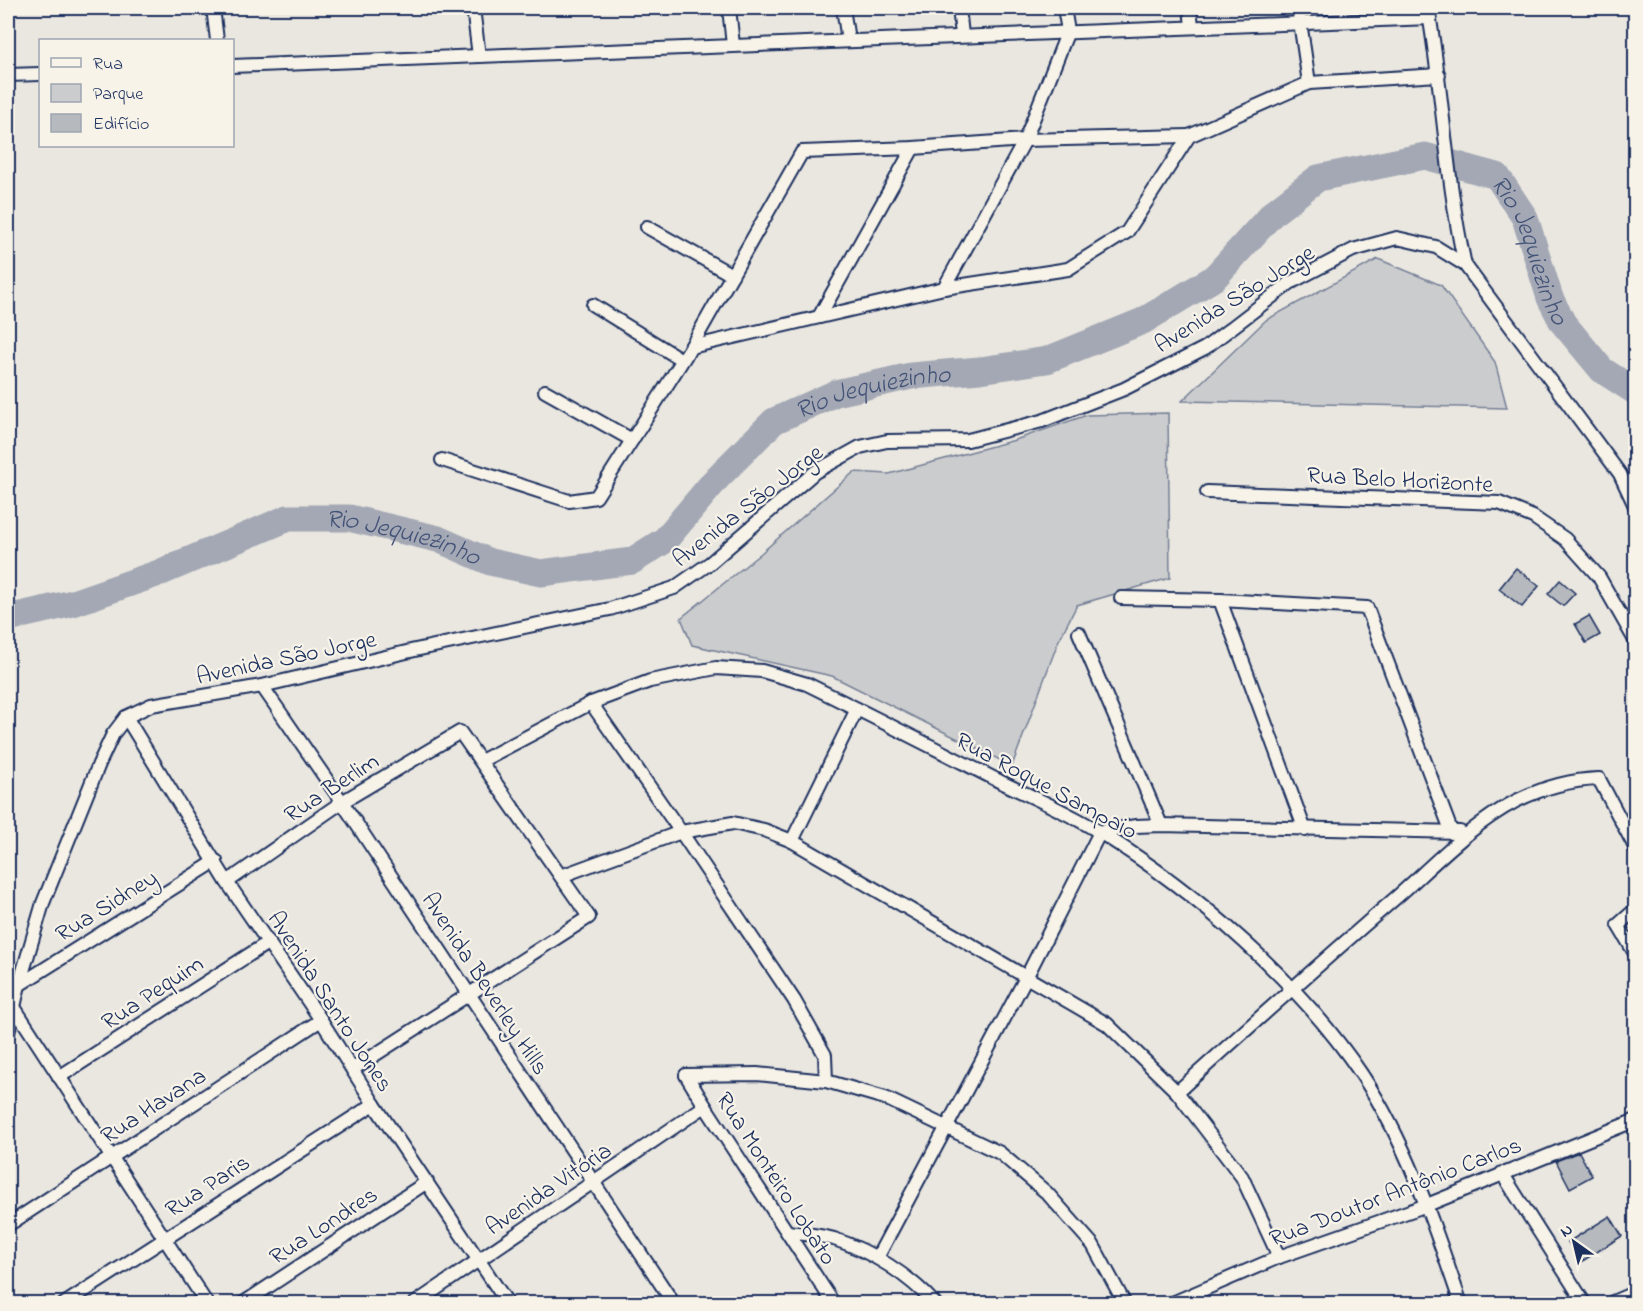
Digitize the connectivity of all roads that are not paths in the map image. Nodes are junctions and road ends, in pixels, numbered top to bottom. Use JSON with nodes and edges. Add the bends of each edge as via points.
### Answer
{"nodes":[{"id":1,"x":213,"y":8,"type":"edge"},
{"id":2,"x":473,"y":8,"type":"edge"},
{"id":3,"x":729,"y":8,"type":"edge"},
{"id":4,"x":843,"y":8,"type":"edge"},
{"id":5,"x":958,"y":8,"type":"edge"},
{"id":6,"x":1064,"y":8,"type":"edge"},
{"id":7,"x":1190,"y":8,"type":"edge"},
{"id":8,"x":1298,"y":8,"type":"edge"},
{"id":9,"x":1429,"y":13,"type":"edge"},
{"id":10,"x":1300,"y":21,"type":"junction"},
{"id":11,"x":1192,"y":26,"type":"junction"},
{"id":12,"x":1068,"y":31,"type":"junction"},
{"id":13,"x":962,"y":36,"type":"junction"},
{"id":14,"x":218,"y":39,"type":"edge"},
{"id":15,"x":848,"y":40,"type":"junction"},
{"id":16,"x":733,"y":45,"type":"junction"},
{"id":17,"x":479,"y":56,"type":"junction"},
{"id":18,"x":234,"y":66,"type":"edge"},
{"id":19,"x":39,"y":74,"type":"edge"},
{"id":20,"x":8,"y":75,"type":"edge"},
{"id":21,"x":1439,"y":75,"type":"junction"},
{"id":22,"x":1309,"y":83,"type":"junction"},
{"id":23,"x":1189,"y":136,"type":"junction"},
{"id":24,"x":1024,"y":140,"type":"junction"},
{"id":25,"x":913,"y":148,"type":"junction"},
{"id":26,"x":647,"y":227,"type":"dead end"},
{"id":27,"x":1465,"y":265,"type":"junction"},
{"id":28,"x":732,"y":275,"type":"junction"},
{"id":29,"x":944,"y":288,"type":"junction"},
{"id":30,"x":593,"y":305,"type":"dead end"},
{"id":31,"x":819,"y":317,"type":"junction"},
{"id":32,"x":691,"y":347,"type":"junction"},
{"id":33,"x":682,"y":360,"type":"junction"},
{"id":34,"x":545,"y":391,"type":"dead end"},
{"id":35,"x":632,"y":440,"type":"junction"},
{"id":36,"x":442,"y":460,"type":"dead end"},
{"id":37,"x":1207,"y":492,"type":"dead end"},
{"id":38,"x":1635,"y":508,"type":"edge"},
{"id":39,"x":1121,"y":598,"type":"dead end"},
{"id":40,"x":1220,"y":600,"type":"junction"},
{"id":41,"x":1079,"y":633,"type":"dead end"},
{"id":42,"x":1635,"y":642,"type":"edge"},
{"id":43,"x":262,"y":686,"type":"junction"},
{"id":44,"x":591,"y":703,"type":"junction"},
{"id":45,"x":857,"y":709,"type":"junction"},
{"id":46,"x":126,"y":717,"type":"junction"},
{"id":47,"x":481,"y":761,"type":"junction"},
{"id":48,"x":342,"y":802,"type":"junction"},
{"id":49,"x":1161,"y":825,"type":"junction"},
{"id":50,"x":1305,"y":830,"type":"junction"},
{"id":51,"x":1473,"y":831,"type":"junction"},
{"id":52,"x":681,"y":832,"type":"junction"},
{"id":53,"x":1100,"y":832,"type":"junction"},
{"id":54,"x":1452,"y":833,"type":"junction"},
{"id":55,"x":792,"y":841,"type":"junction"},
{"id":56,"x":1635,"y":849,"type":"edge"},
{"id":57,"x":216,"y":861,"type":"junction"},
{"id":58,"x":561,"y":876,"type":"junction"},
{"id":59,"x":227,"y":882,"type":"junction"},
{"id":60,"x":1635,"y":909,"type":"edge"},
{"id":61,"x":269,"y":942,"type":"junction"},
{"id":62,"x":1635,"y":955,"type":"edge"},
{"id":63,"x":1027,"y":976,"type":"junction"},
{"id":64,"x":19,"y":985,"type":"junction"},
{"id":65,"x":1292,"y":988,"type":"junction"},
{"id":66,"x":469,"y":994,"type":"junction"},
{"id":67,"x":14,"y":1007,"type":"junction"},
{"id":68,"x":321,"y":1020,"type":"junction"},
{"id":69,"x":8,"y":1032,"type":"edge"},
{"id":70,"x":353,"y":1069,"type":"junction"},
{"id":71,"x":59,"y":1077,"type":"junction"},
{"id":72,"x":826,"y":1081,"type":"junction"},
{"id":73,"x":1177,"y":1092,"type":"junction"},
{"id":74,"x":374,"y":1104,"type":"junction"},
{"id":75,"x":705,"y":1106,"type":"junction"},
{"id":76,"x":1635,"y":1120,"type":"edge"},
{"id":77,"x":946,"y":1127,"type":"junction"},
{"id":78,"x":111,"y":1157,"type":"junction"},
{"id":79,"x":1502,"y":1173,"type":"junction"},
{"id":80,"x":427,"y":1182,"type":"junction"},
{"id":81,"x":593,"y":1182,"type":"junction"},
{"id":82,"x":1427,"y":1205,"type":"junction"},
{"id":83,"x":8,"y":1225,"type":"edge"},
{"id":84,"x":788,"y":1232,"type":"junction"},
{"id":85,"x":164,"y":1238,"type":"junction"},
{"id":86,"x":1279,"y":1257,"type":"junction"},
{"id":87,"x":877,"y":1258,"type":"junction"},
{"id":88,"x":480,"y":1260,"type":"junction"},
{"id":89,"x":1635,"y":1292,"type":"edge"},
{"id":90,"x":829,"y":1302,"type":"edge"},
{"id":91,"x":64,"y":1304,"type":"edge"},
{"id":92,"x":207,"y":1304,"type":"edge"},
{"id":93,"x":242,"y":1304,"type":"edge"},
{"id":94,"x":414,"y":1304,"type":"edge"},
{"id":95,"x":508,"y":1304,"type":"edge"},
{"id":96,"x":674,"y":1304,"type":"edge"},
{"id":97,"x":935,"y":1304,"type":"edge"},
{"id":98,"x":1125,"y":1304,"type":"edge"},
{"id":99,"x":1170,"y":1304,"type":"edge"},
{"id":100,"x":1461,"y":1304,"type":"edge"},
{"id":101,"x":1585,"y":1304,"type":"edge"},
{"id":102,"x":1608,"y":1304,"type":"edge"}],
"edges":[{"from":1,"to":14,"type":"street"},
{"from":2,"to":17,"type":"street"},
{"from":3,"to":16,"type":"street"},
{"from":4,"to":15,"type":"street"},
{"from":5,"to":13,"type":"street"},
{"from":6,"to":12,"type":"street"},
{"from":7,"to":11,"type":"street"},
{"from":8,"to":10,"type":"street"},
{"from":9,"to":10,"type":"street"},
{"from":9,"to":21,"type":"street"},
{"from":10,"to":11,"type":"street"},
{"from":10,"to":22,"type":"street"},
{"from":11,"to":12,"type":"street"},
{"from":12,"to":13,"type":"street"},
{"from":12,"to":24,"type":"street"},
{"from":13,"to":15,"type":"street"},
{"from":15,"to":16,"type":"street"},
{"from":16,"to":17,"type":"street"},
{"from":17,"to":18,"type":"street"},
{"from":19,"to":20,"type":"street"},
{"from":21,"to":22,"type":"street"},
{"from":21,"to":27,"type":"street","via":[[1450,189]]},
{"from":22,"to":23,"type":"street"},
{"from":23,"to":24,"type":"street"},
{"from":23,"to":29,"type":"street","via":[[1127,232],[1078,263],[1068,269]]},
{"from":24,"to":25,"type":"street"},
{"from":24,"to":29,"type":"street"},
{"from":25,"to":28,"type":"street","via":[[802,152]]},
{"from":25,"to":31,"type":"street"},
{"from":26,"to":28,"type":"street"},
{"from":27,"to":38,"type":"street","name":"Avenida São Jorge","via":[[1620,474]]},
{"from":27,"to":43,"type":"street","name":"Avenida São Jorge","via":[[1436,247],[1397,238],[1353,250],[1290,283],[1205,348],[1124,389],[1042,421],[968,440],[887,441],[860,447],[815,472],[674,588],[610,609]]},
{"from":28,"to":32,"type":"street"},
{"from":29,"to":31,"type":"street"},
{"from":30,"to":33,"type":"street"},
{"from":31,"to":32,"type":"street"},
{"from":32,"to":33,"type":"street"},
{"from":33,"to":35,"type":"street"},
{"from":34,"to":35,"type":"street"},
{"from":35,"to":36,"type":"street","via":[[596,497],[568,501]]},
{"from":37,"to":42,"type":"street","name":"Rua Belo Horizonte","via":[[1499,503],[1533,517],[1565,539],[1599,577]]},
{"from":39,"to":40,"type":"street"},
{"from":40,"to":50,"type":"street"},
{"from":40,"to":54,"type":"street","via":[[1367,608]]},
{"from":41,"to":49,"type":"street"},
{"from":43,"to":46,"type":"street","name":"Avenida São Jorge","via":[[151,705]]},
{"from":43,"to":48,"type":"street","name":"Avenida Beverley Hills"},
{"from":44,"to":45,"type":"street","name":"Rua Roque Sampaio","via":[[650,681],[716,668],[762,671],[807,684]]},
{"from":44,"to":47,"type":"street","name":"Rua Roque Sampaio"},
{"from":44,"to":52,"type":"street"},
{"from":45,"to":53,"type":"street","name":"Rua Roque Sampaio"},
{"from":45,"to":55,"type":"street"},
{"from":46,"to":57,"type":"street","name":"Avenida Santo Jones"},
{"from":46,"to":64,"type":"street","via":[[113,734],[43,903]]},
{"from":47,"to":48,"type":"street","name":"Rua Berlim","via":[[460,732]]},
{"from":47,"to":58,"type":"street"},
{"from":48,"to":59,"type":"street","name":"Rua Berlim"},
{"from":48,"to":66,"type":"street","name":"Avenida Beverley Hills"},
{"from":49,"to":50,"type":"street"},
{"from":49,"to":53,"type":"street"},
{"from":50,"to":54,"type":"street"},
{"from":51,"to":54,"type":"street"},
{"from":51,"to":56,"type":"street","via":[[1515,802],[1550,787],[1599,779]]},
{"from":51,"to":65,"type":"street"},
{"from":52,"to":55,"type":"street","via":[[733,824]]},
{"from":52,"to":58,"type":"street"},
{"from":52,"to":72,"type":"street","via":[[815,1034],[825,1055]]},
{"from":53,"to":63,"type":"street"},
{"from":53,"to":65,"type":"street","name":"Rua Roque Sampaio","via":[[1185,891]]},
{"from":55,"to":63,"type":"street"},
{"from":57,"to":59,"type":"street","name":"Avenida Santo Jones"},
{"from":57,"to":64,"type":"street","name":"Rua Sidney"},
{"from":58,"to":66,"type":"street","via":[[589,917]]},
{"from":59,"to":61,"type":"street","name":"Avenida Santo Jones"},
{"from":60,"to":62,"type":"street","via":[[1618,925]]},
{"from":61,"to":68,"type":"street","name":"Avenida Santo Jones"},
{"from":61,"to":71,"type":"street","name":"Rua Pequim"},
{"from":63,"to":73,"type":"street","via":[[1107,1024]]},
{"from":63,"to":77,"type":"street"},
{"from":64,"to":67,"type":"street"},
{"from":65,"to":73,"type":"street"},
{"from":65,"to":82,"type":"street","name":"Rua Roque Sampaio","via":[[1362,1075],[1406,1155]]},
{"from":66,"to":70,"type":"street"},
{"from":66,"to":81,"type":"street","name":"Avenida Beverley Hills"},
{"from":67,"to":69,"type":"street"},
{"from":67,"to":71,"type":"street"},
{"from":68,"to":70,"type":"street","name":"Avenida Santo Jones"},
{"from":68,"to":78,"type":"street","name":"Rua Havana"},
{"from":70,"to":74,"type":"street","name":"Avenida Santo Jones"},
{"from":71,"to":78,"type":"street"},
{"from":72,"to":75,"type":"street","name":"Rua Monteiro Lobato","via":[[758,1074],[686,1075]]},
{"from":72,"to":77,"type":"street","via":[[885,1098]]},
{"from":73,"to":86,"type":"street","via":[[1242,1177]]},
{"from":74,"to":80,"type":"street","name":"Avenida Santo Jones"},
{"from":74,"to":85,"type":"street","name":"Rua Paris"},
{"from":75,"to":81,"type":"street","name":"Avenida Vitória"},
{"from":75,"to":84,"type":"street","name":"Rua Monteiro Lobato"},
{"from":76,"to":79,"type":"street","name":"Rua Doutor Antônio Carlos"},
{"from":77,"to":87,"type":"street"},
{"from":77,"to":98,"type":"street","via":[[1000,1153],[1047,1193],[1093,1245]]},
{"from":78,"to":83,"type":"street","name":"Rua Havana"},
{"from":78,"to":85,"type":"street"},
{"from":79,"to":82,"type":"street","name":"Rua Doutor Antônio Carlos"},
{"from":79,"to":101,"type":"street"},
{"from":80,"to":88,"type":"street","name":"Avenida Santo Jones"},
{"from":80,"to":93,"type":"street","name":"Rua Londres"},
{"from":81,"to":88,"type":"street","name":"Avenida Vitória"},
{"from":81,"to":96,"type":"street","name":"Avenida Beverley Hills"},
{"from":82,"to":86,"type":"street","name":"Rua Doutor Antônio Carlos"},
{"from":82,"to":100,"type":"street","name":"Rua Roque Sampaio"},
{"from":84,"to":87,"type":"street","via":[[833,1239]]},
{"from":84,"to":90,"type":"street","name":"Rua Monteiro Lobato"},
{"from":85,"to":91,"type":"street","name":"Rua Paris"},
{"from":85,"to":92,"type":"street"},
{"from":86,"to":99,"type":"street","name":"Rua Doutor Antônio Carlos"},
{"from":87,"to":97,"type":"street"},
{"from":88,"to":94,"type":"street","name":"Avenida Vitória"},
{"from":88,"to":95,"type":"street","name":"Avenida Santo Jones"},
{"from":89,"to":102,"type":"street"}]}
